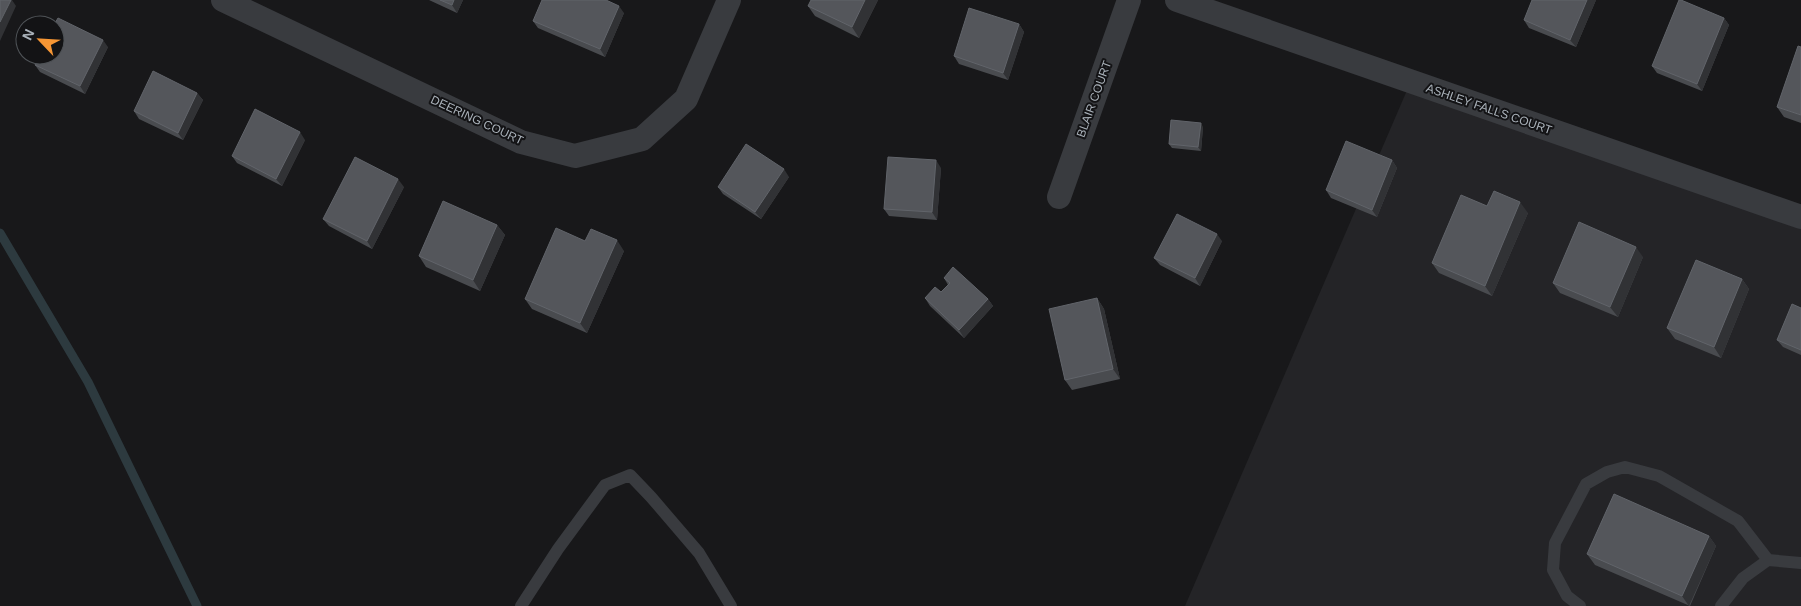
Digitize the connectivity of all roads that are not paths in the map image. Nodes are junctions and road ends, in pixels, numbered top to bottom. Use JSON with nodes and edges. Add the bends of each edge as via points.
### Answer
{"nodes":[{"id":1,"x":223,"y":0,"type":"edge"},
{"id":2,"x":729,"y":0,"type":"edge"},
{"id":3,"x":1129,"y":0,"type":"edge"},
{"id":4,"x":1177,"y":0,"type":"edge"},
{"id":5,"x":1059,"y":197,"type":"dead end"},
{"id":6,"x":1801,"y":217,"type":"edge"},
{"id":7,"x":1768,"y":560,"type":"junction"},
{"id":8,"x":1801,"y":563,"type":"edge"},
{"id":9,"x":521,"y":606,"type":"edge"},
{"id":10,"x":731,"y":606,"type":"edge"},
{"id":11,"x":1580,"y":606,"type":"edge"},
{"id":12,"x":1721,"y":606,"type":"edge"}],
"edges":[{"from":1,"to":2,"type":"street","name":"DEERING COURT","via":[[521,142],[575,156],[642,139],[686,99]]},
{"from":3,"to":5,"type":"street","name":"BLAIR COURT"},
{"from":4,"to":6,"type":"street","name":"ASHLEY FALLS COURT"},
{"from":7,"to":8,"type":"lane"},
{"from":7,"to":11,"type":"lane","via":[[1738,521],[1659,476],[1625,467],[1607,472],[1586,484],[1555,543],[1553,570],[1567,596]]},
{"from":7,"to":12,"type":"lane","via":[[1743,578]]},
{"from":9,"to":10,"type":"lane","via":[[605,485],[630,475],[699,553]]}]}
